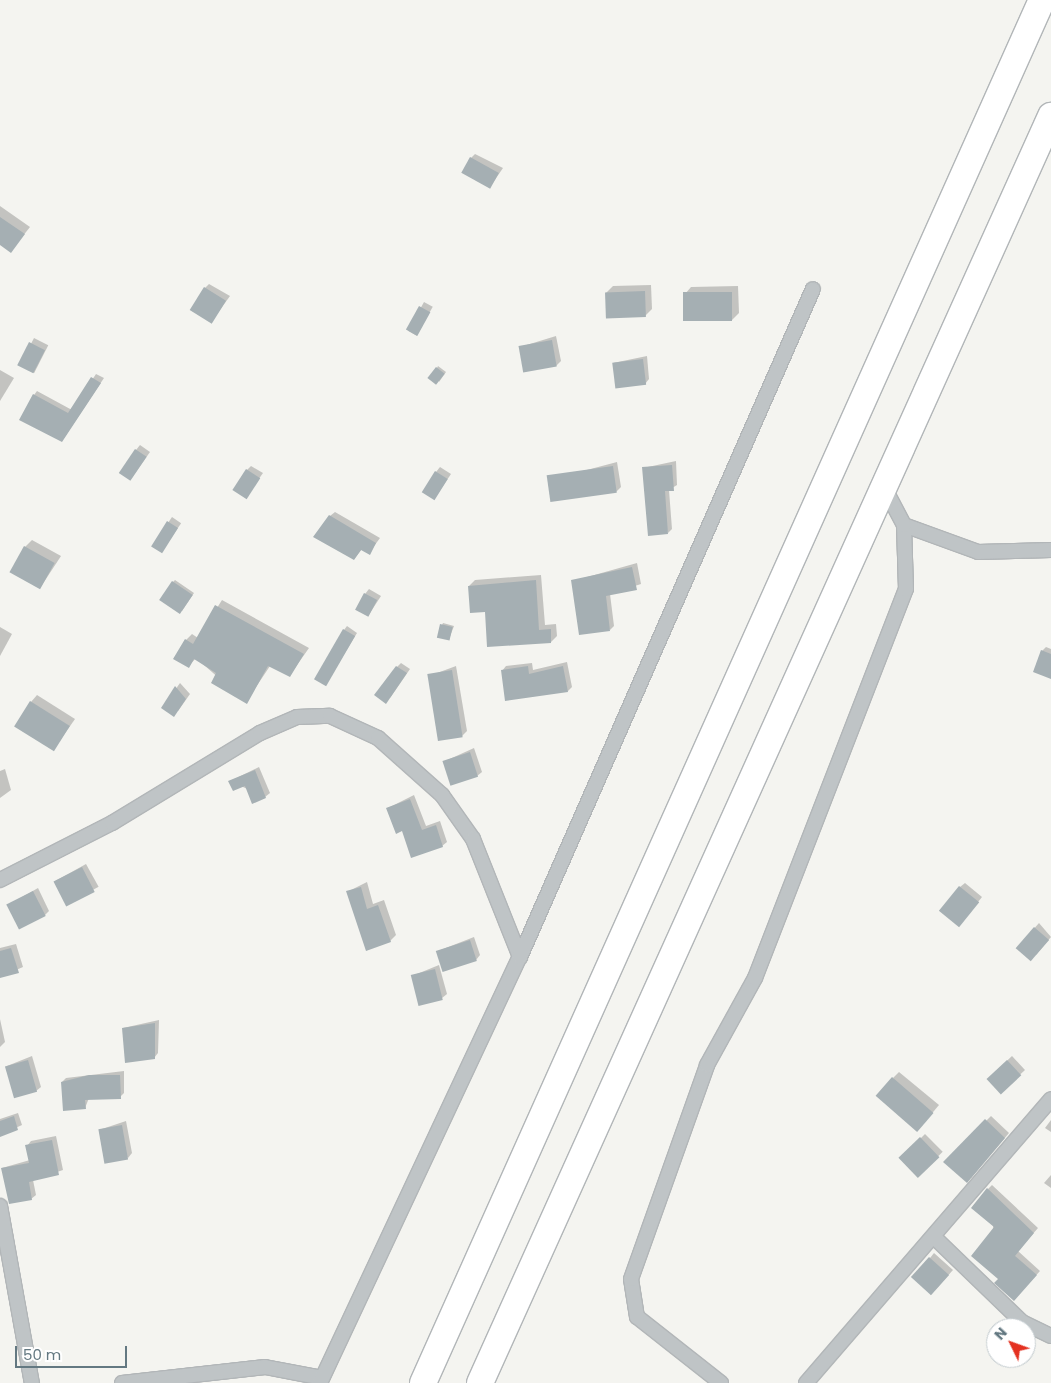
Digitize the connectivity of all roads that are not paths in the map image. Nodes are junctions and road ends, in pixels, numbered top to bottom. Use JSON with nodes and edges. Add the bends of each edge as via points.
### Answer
{"nodes":[{"id":1,"x":1042,"y":0,"type":"edge"},
{"id":2,"x":1051,"y":116,"type":"edge"},
{"id":3,"x":813,"y":289,"type":"dead end"},
{"id":4,"x":885,"y":489,"type":"junction"},
{"id":5,"x":904,"y":525,"type":"junction"},
{"id":6,"x":1051,"y":550,"type":"edge"},
{"id":7,"x":0,"y":880,"type":"edge"},
{"id":8,"x":520,"y":957,"type":"junction"},
{"id":9,"x":1051,"y":1099,"type":"edge"},
{"id":10,"x":0,"y":1206,"type":"edge"},
{"id":11,"x":935,"y":1238,"type":"junction"},
{"id":12,"x":1051,"y":1336,"type":"edge"},
{"id":13,"x":321,"y":1380,"type":"edge"},
{"id":14,"x":32,"y":1383,"type":"edge"},
{"id":15,"x":122,"y":1383,"type":"edge"},
{"id":16,"x":424,"y":1383,"type":"edge"},
{"id":17,"x":480,"y":1383,"type":"edge"},
{"id":18,"x":721,"y":1383,"type":"edge"},
{"id":19,"x":806,"y":1383,"type":"edge"}],
"edges":[{"from":1,"to":16,"type":"highway"},
{"from":2,"to":4,"type":"highway"},
{"from":3,"to":8,"type":"street"},
{"from":4,"to":5,"type":"street"},
{"from":4,"to":17,"type":"highway"},
{"from":5,"to":6,"type":"street","via":[[978,552]]},
{"from":5,"to":18,"type":"street","via":[[906,589],[755,978],[707,1065],[631,1279],[637,1317]]},
{"from":7,"to":8,"type":"street","via":[[112,823],[260,733],[297,717],[330,716],[378,738],[442,795],[473,839]]},
{"from":8,"to":13,"type":"street"},
{"from":9,"to":11,"type":"street"},
{"from":10,"to":14,"type":"street"},
{"from":11,"to":12,"type":"street","via":[[1022,1322]]},
{"from":11,"to":19,"type":"street"},
{"from":13,"to":15,"type":"street","via":[[265,1367]]}]}
